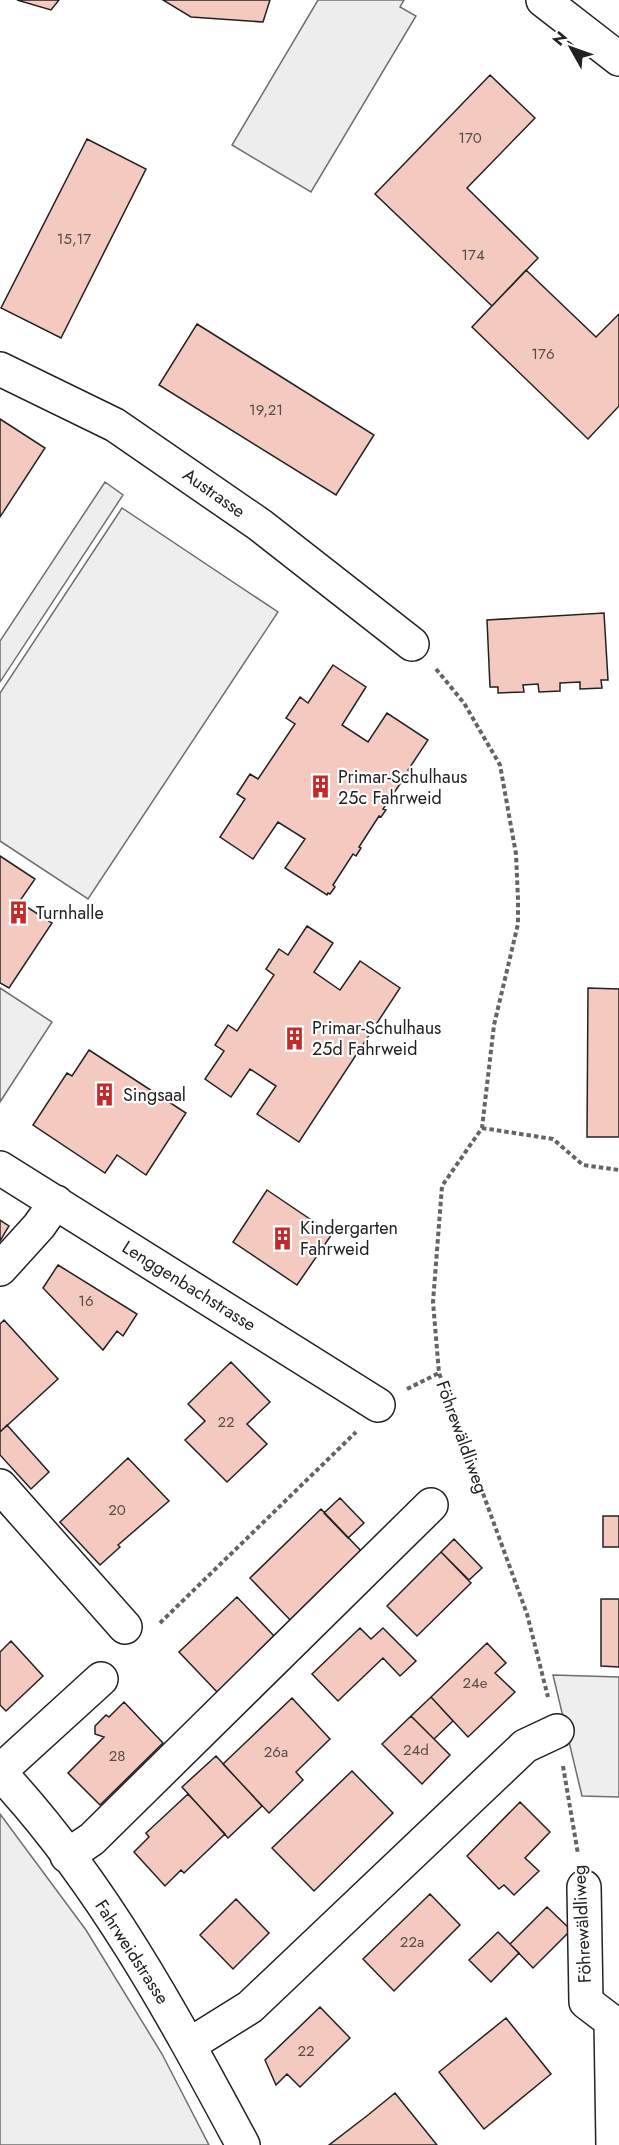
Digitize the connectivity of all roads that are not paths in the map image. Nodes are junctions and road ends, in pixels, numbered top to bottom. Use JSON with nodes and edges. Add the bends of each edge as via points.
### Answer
{"nodes":[{"id":1,"x":543,"y":0,"type":"edge"},
{"id":2,"x":619,"y":59,"type":"edge"},
{"id":3,"x":0,"y":369,"type":"edge"},
{"id":4,"x":412,"y":644,"type":"road end"},
{"id":5,"x":0,"y":1168,"type":"edge"},
{"id":6,"x":56,"y":1202,"type":"junction"},
{"id":7,"x":0,"y":1269,"type":"edge"},
{"id":8,"x":378,"y":1405,"type":"road end"},
{"id":9,"x":0,"y":1486,"type":"edge"},
{"id":10,"x":431,"y":1505,"type":"dead end"},
{"id":11,"x":139,"y":1628,"type":"road end"},
{"id":12,"x":101,"y":1679,"type":"dead end"},
{"id":13,"x":557,"y":1731,"type":"road end"},
{"id":14,"x":0,"y":1772,"type":"edge"},
{"id":15,"x":68,"y":1856,"type":"junction"},
{"id":16,"x":584,"y":1887,"type":"road end"},
{"id":17,"x":189,"y":2045,"type":"junction"},
{"id":18,"x":243,"y":2145,"type":"edge"},
{"id":19,"x":614,"y":2145,"type":"edge"}],
"edges":[{"from":1,"to":2,"type":"street"},
{"from":3,"to":4,"type":"street","name":"Austrasse","via":[[115,425],[260,525]]},
{"from":5,"to":6,"type":"street","name":"Lenggenbachstrasse"},
{"from":6,"to":7,"type":"street"},
{"from":6,"to":8,"type":"street","name":"Lenggenbachstrasse"},
{"from":9,"to":11,"type":"street"},
{"from":10,"to":15,"type":"street","via":[[92,1839]]},
{"from":12,"to":14,"type":"street"},
{"from":13,"to":17,"type":"street","via":[[525,1746],[250,2007]]},
{"from":14,"to":15,"type":"street","name":"Fahrweidstrasse"},
{"from":15,"to":17,"type":"street","name":"Fahrweidstrasse","via":[[126,1938]]},
{"from":16,"to":19,"type":"street","name":"Föhrewäldliweg","via":[[586,2002],[611,2020]]},
{"from":17,"to":18,"type":"street","name":"Fahrweidstrasse"}]}
